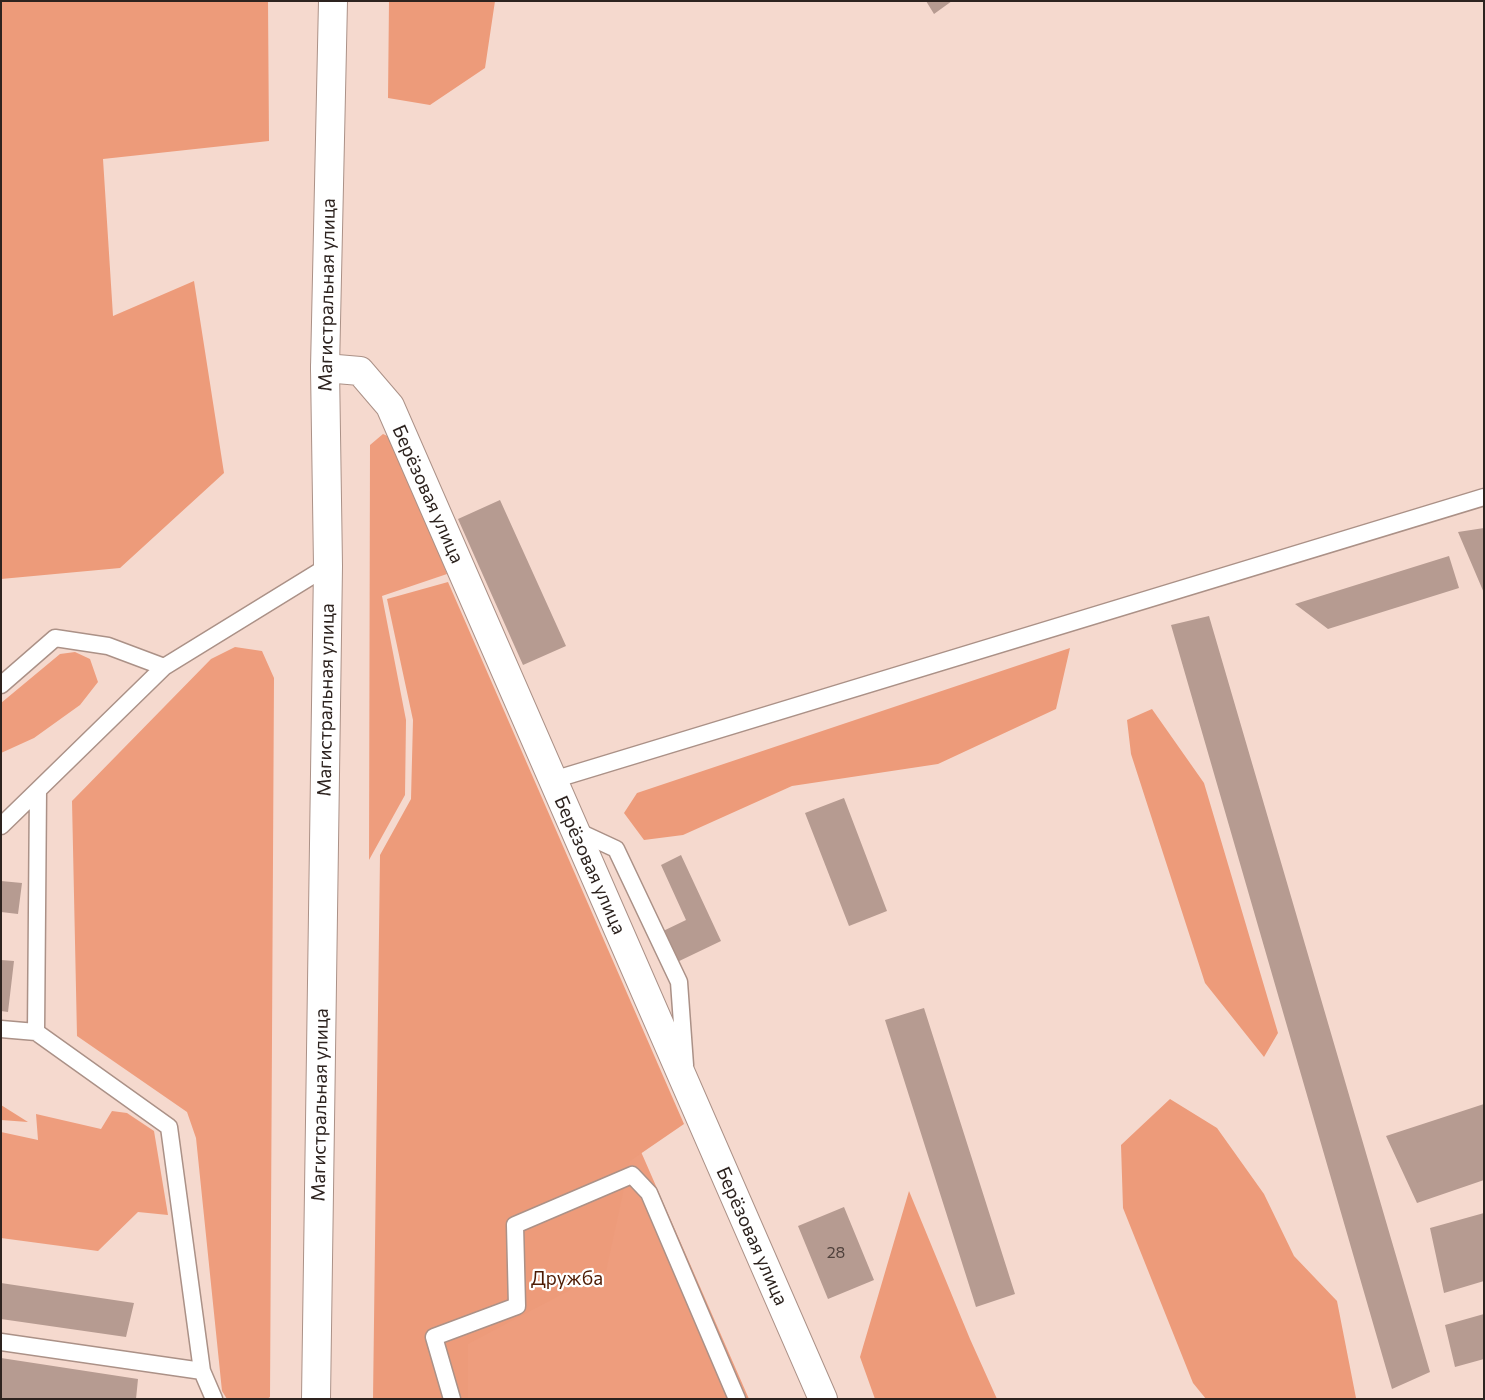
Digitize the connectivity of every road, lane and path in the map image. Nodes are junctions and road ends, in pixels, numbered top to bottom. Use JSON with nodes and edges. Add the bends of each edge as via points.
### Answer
{"nodes":[{"id":1,"x":333,"y":1,"type":"edge"},
{"id":2,"x":325,"y":368,"type":"junction"},
{"id":3,"x":1484,"y":497,"type":"edge"},
{"id":4,"x":328,"y":566,"type":"junction"},
{"id":5,"x":164,"y":667,"type":"junction"},
{"id":6,"x":1,"y":685,"type":"edge"},
{"id":7,"x":553,"y":780,"type":"junction"},
{"id":8,"x":38,"y":790,"type":"junction"},
{"id":9,"x":1,"y":826,"type":"edge"},
{"id":10,"x":1,"y":1029,"type":"edge"},
{"id":11,"x":36,"y":1032,"type":"junction"},
{"id":12,"x":1,"y":1342,"type":"edge"},
{"id":13,"x":202,"y":1371,"type":"junction"},
{"id":14,"x":214,"y":1399,"type":"edge"},
{"id":15,"x":316,"y":1399,"type":"edge"},
{"id":16,"x":452,"y":1399,"type":"edge"},
{"id":17,"x":737,"y":1399,"type":"edge"},
{"id":18,"x":823,"y":1399,"type":"edge"}],
"edges":[{"from":1,"to":2,"type":"main road","name":"Магистральная улица"},
{"from":2,"to":4,"type":"main road","name":"Магистральная улица"},
{"from":2,"to":7,"type":"main road","name":"Берёзовая улица","via":[[360,372],[390,406]]},
{"from":3,"to":7,"type":"lane"},
{"from":4,"to":5,"type":"lane"},
{"from":4,"to":15,"type":"main road","name":"Магистральная улица"},
{"from":5,"to":6,"type":"lane","via":[[108,646],[56,638]]},
{"from":5,"to":8,"type":"lane"},
{"from":7,"to":18,"type":"main road","name":"Берёзовая улица"},
{"from":8,"to":9,"type":"lane"},
{"from":8,"to":11,"type":"lane"},
{"from":10,"to":11,"type":"lane"},
{"from":11,"to":13,"type":"lane","via":[[169,1127]]},
{"from":12,"to":13,"type":"lane"},
{"from":13,"to":14,"type":"lane"},
{"from":16,"to":17,"type":"lane","via":[[434,1337],[517,1306],[516,1225],[632,1175],[649,1194]]}]}
